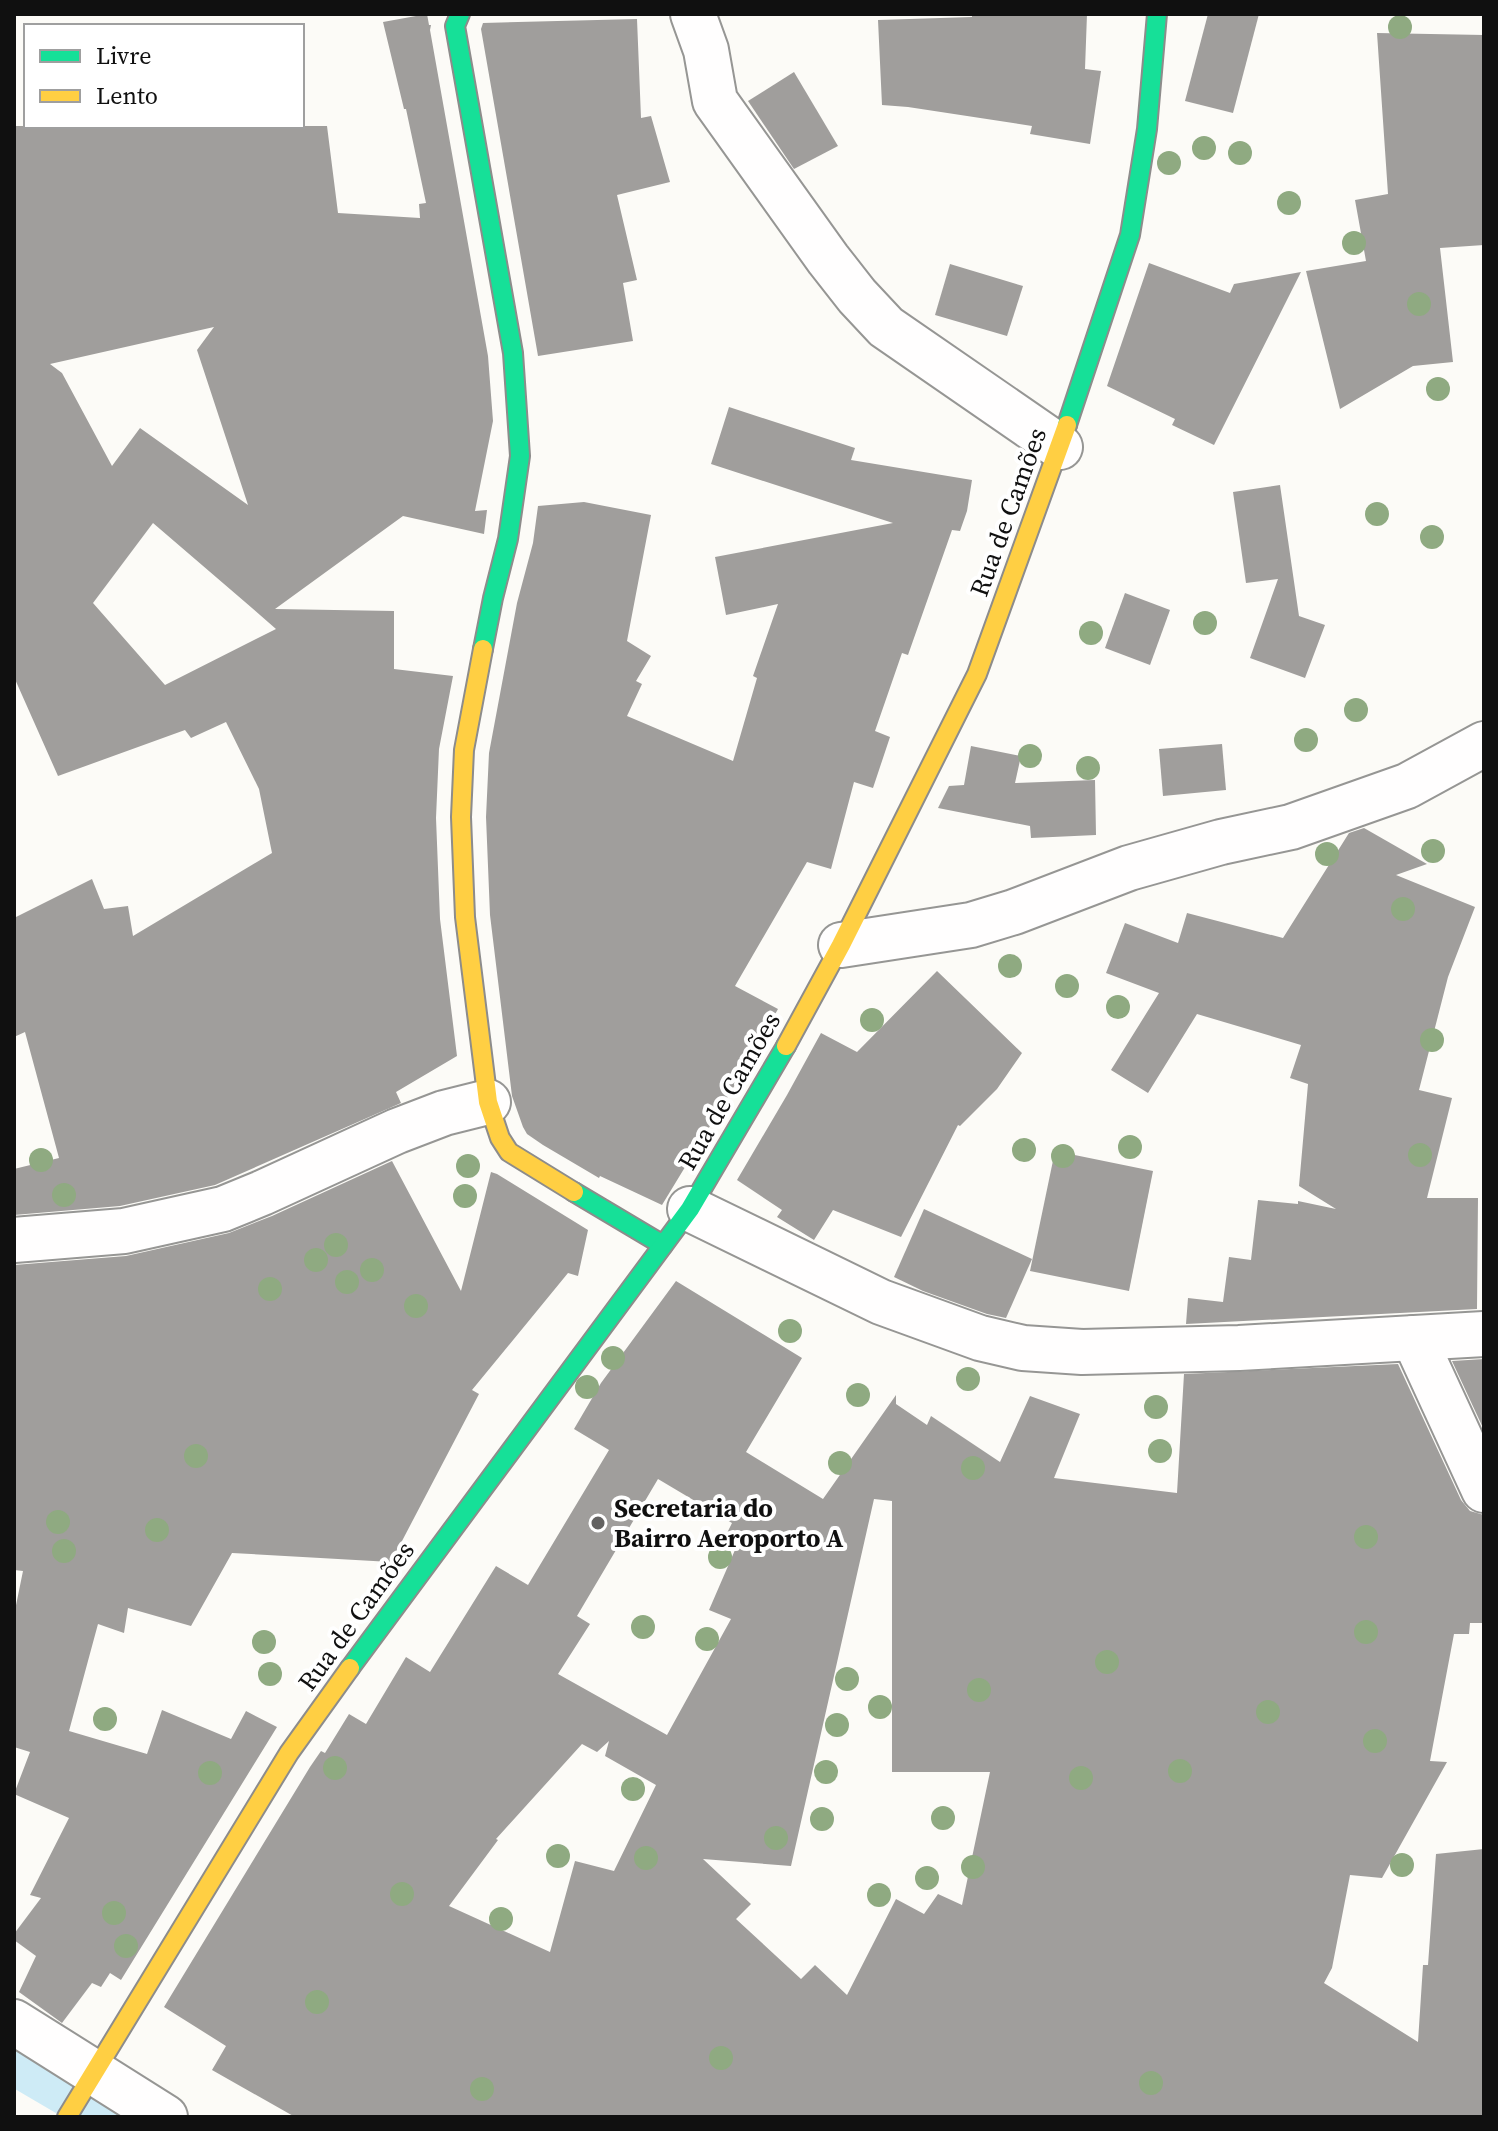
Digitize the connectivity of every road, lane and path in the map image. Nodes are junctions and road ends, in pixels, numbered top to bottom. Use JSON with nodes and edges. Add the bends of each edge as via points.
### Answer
{"nodes":[{"id":1,"x":460,"y":14,"type":"edge"},
{"id":2,"x":693,"y":14,"type":"edge"},
{"id":3,"x":1157,"y":14,"type":"edge"},
{"id":4,"x":1060,"y":447,"type":"junction"},
{"id":5,"x":1484,"y":744,"type":"edge"},
{"id":6,"x":841,"y":945,"type":"junction"},
{"id":7,"x":488,"y":1102,"type":"junction"},
{"id":8,"x":690,"y":1209,"type":"junction"},
{"id":9,"x":14,"y":1240,"type":"edge"},
{"id":10,"x":663,"y":1245,"type":"junction"},
{"id":11,"x":1484,"y":1334,"type":"edge"},
{"id":12,"x":1414,"y":1338,"type":"junction"},
{"id":13,"x":1484,"y":1490,"type":"edge"},
{"id":14,"x":14,"y":2022,"type":"edge"},
{"id":15,"x":93,"y":2073,"type":"junction"},
{"id":16,"x":67,"y":2117,"type":"edge"},
{"id":17,"x":165,"y":2117,"type":"edge"}],
"edges":[{"from":1,"to":7,"type":"street","via":[[455,26],[513,353],[520,456],[464,750],[461,804],[465,917]]},
{"from":2,"to":4,"type":"street","via":[[715,101],[857,296],[886,327]]},
{"from":3,"to":4,"type":"street","name":"Rua de Camões","via":[[1147,129],[1130,235]]},
{"from":4,"to":6,"type":"street","name":"Rua de Camões","via":[[977,674]]},
{"from":5,"to":6,"type":"street","via":[[1407,786],[1291,827],[1129,868],[971,925]]},
{"from":6,"to":8,"type":"street","name":"Rua de Camões"},
{"from":7,"to":9,"type":"street","via":[[397,1131],[223,1209],[124,1231]]},
{"from":7,"to":10,"type":"street","via":[[509,1152]]},
{"from":8,"to":10,"type":"street","name":"Rua de Camões"},
{"from":8,"to":12,"type":"street","via":[[881,1302],[1023,1348],[1239,1348]]},
{"from":10,"to":15,"type":"street","name":"Rua de Camões","via":[[289,1753]]},
{"from":11,"to":12,"type":"street"},
{"from":12,"to":13,"type":"street"},
{"from":14,"to":15,"type":"street"},
{"from":15,"to":16,"type":"street","name":"Rua de Camões"},
{"from":15,"to":17,"type":"street"}]}
